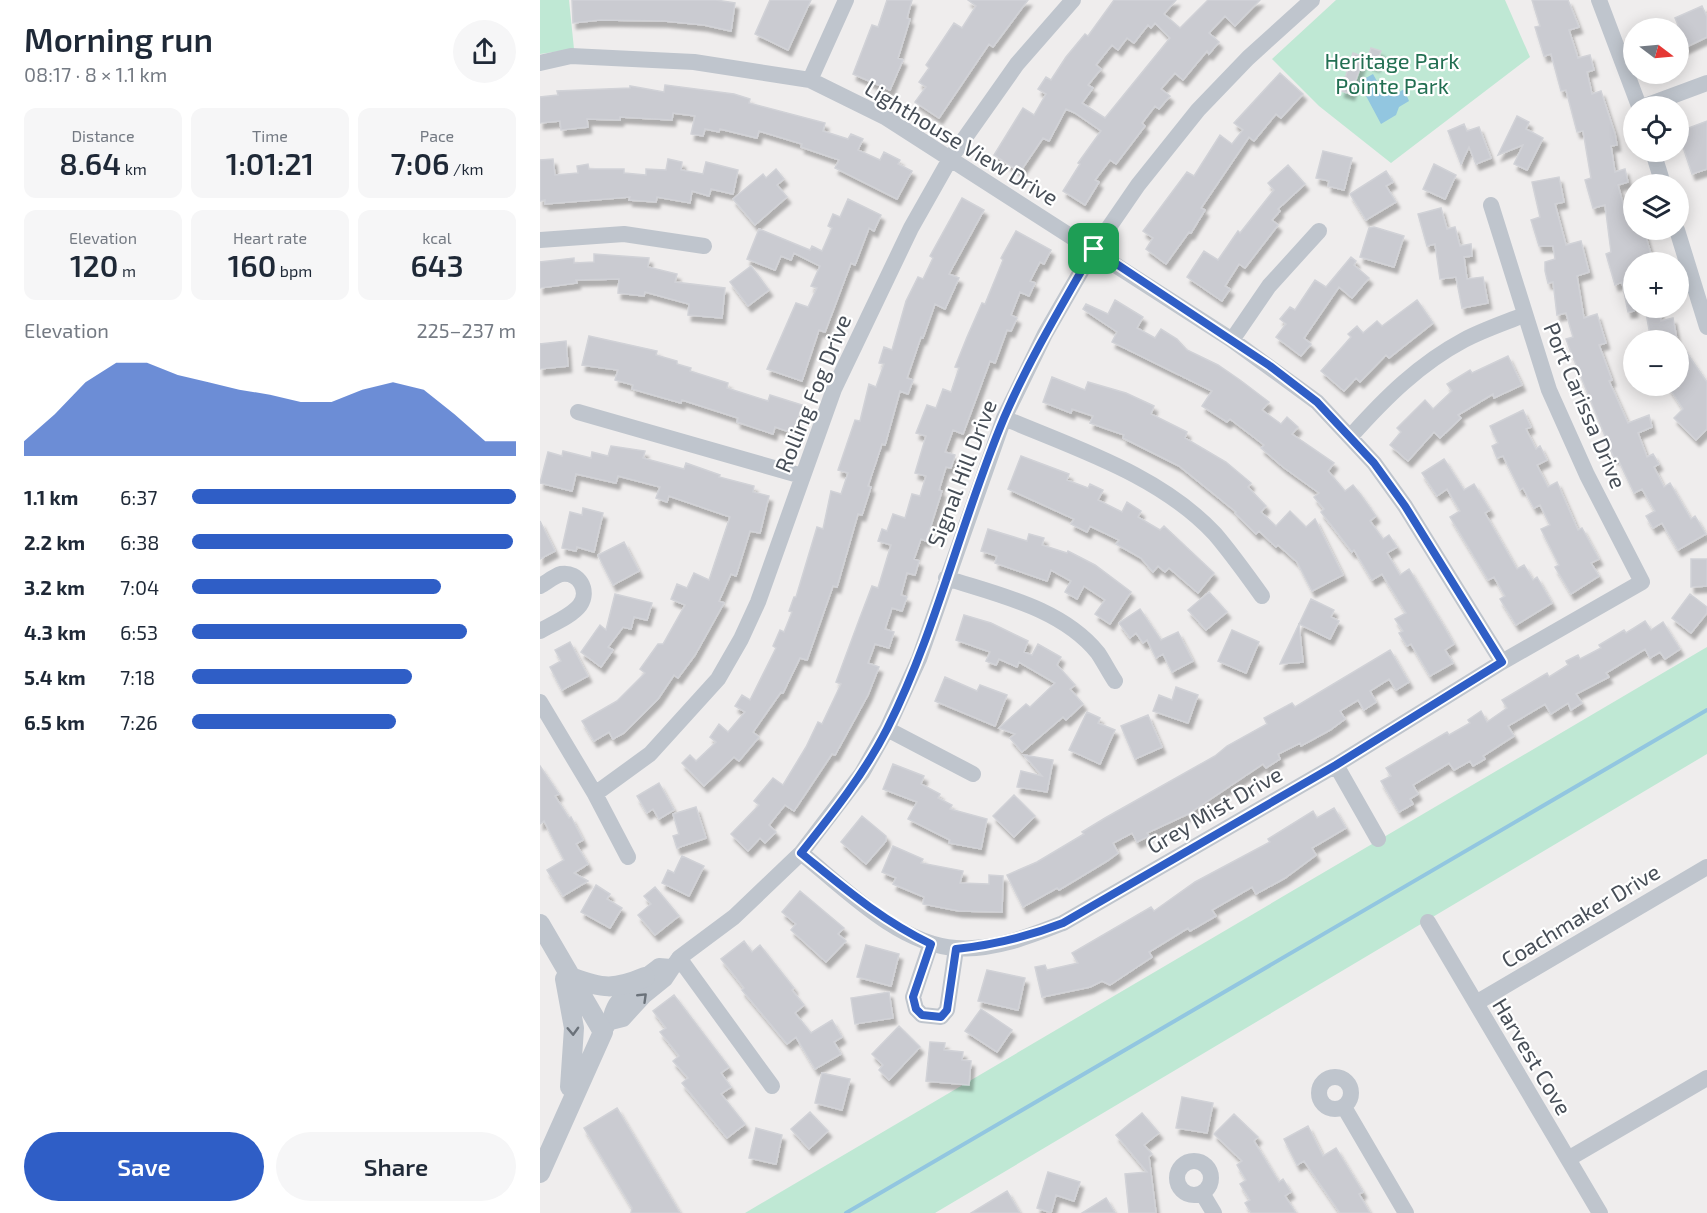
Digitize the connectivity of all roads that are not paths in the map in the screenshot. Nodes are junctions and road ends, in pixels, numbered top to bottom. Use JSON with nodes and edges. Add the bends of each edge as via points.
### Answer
{"nodes":[{"id":1,"x":846,"y":0,"type":"edge"},
{"id":2,"x":1072,"y":0,"type":"edge"},
{"id":3,"x":1312,"y":0,"type":"edge"},
{"id":4,"x":1599,"y":0,"type":"edge"},
{"id":5,"x":540,"y":63,"type":"edge"},
{"id":6,"x":810,"y":80,"type":"junction"},
{"id":7,"x":1707,"y":82,"type":"edge"},
{"id":8,"x":1635,"y":96,"type":"edge"},
{"id":9,"x":1671,"y":96,"type":"edge"},
{"id":10,"x":950,"y":159,"type":"junction"},
{"id":11,"x":1491,"y":205,"type":"dead end"},
{"id":12,"x":1319,"y":231,"type":"dead end"},
{"id":13,"x":540,"y":240,"type":"edge"},
{"id":14,"x":1680,"y":240,"type":"edge"},
{"id":15,"x":704,"y":246,"type":"dead end"},
{"id":16,"x":1094,"y":249,"type":"junction"},
{"id":17,"x":1524,"y":315,"type":"junction"},
{"id":18,"x":1707,"y":327,"type":"edge"},
{"id":19,"x":1232,"y":340,"type":"junction"},
{"id":20,"x":578,"y":412,"type":"dead end"},
{"id":21,"x":1004,"y":418,"type":"junction"},
{"id":22,"x":1351,"y":436,"type":"junction"},
{"id":23,"x":802,"y":476,"type":"junction"},
{"id":24,"x":946,"y":578,"type":"junction"},
{"id":25,"x":1642,"y":582,"type":"joint"},
{"id":26,"x":540,"y":586,"type":"edge"},
{"id":27,"x":1262,"y":596,"type":"dead end"},
{"id":28,"x":540,"y":631,"type":"edge"},
{"id":29,"x":1502,"y":662,"type":"junction"},
{"id":30,"x":1115,"y":681,"type":"dead end"},
{"id":31,"x":540,"y":702,"type":"edge"},
{"id":32,"x":887,"y":729,"type":"junction"},
{"id":33,"x":1336,"y":765,"type":"junction"},
{"id":34,"x":973,"y":774,"type":"dead end"},
{"id":35,"x":595,"y":794,"type":"junction"},
{"id":36,"x":1378,"y":840,"type":"dead end"},
{"id":37,"x":801,"y":853,"type":"junction"},
{"id":38,"x":628,"y":857,"type":"dead end"},
{"id":39,"x":1707,"y":867,"type":"edge"},
{"id":40,"x":1428,"y":922,"type":"dead end"},
{"id":41,"x":540,"y":924,"type":"edge"},
{"id":42,"x":931,"y":944,"type":"junction"},
{"id":43,"x":956,"y":949,"type":"junction"},
{"id":44,"x":557,"y":954,"type":"junction"},
{"id":45,"x":675,"y":962,"type":"junction"},
{"id":46,"x":571,"y":977,"type":"junction"},
{"id":47,"x":645,"y":977,"type":"junction"},
{"id":48,"x":1476,"y":1003,"type":"junction"},
{"id":49,"x":607,"y":1027,"type":"junction"},
{"id":50,"x":1707,"y":1078,"type":"edge"},
{"id":51,"x":772,"y":1086,"type":"dead end"},
{"id":52,"x":568,"y":1107,"type":"junction"},
{"id":53,"x":1344,"y":1107,"type":"dead end"},
{"id":54,"x":1568,"y":1159,"type":"junction"},
{"id":55,"x":540,"y":1173,"type":"edge"},
{"id":56,"x":1202,"y":1194,"type":"dead end"},
{"id":57,"x":1214,"y":1213,"type":"edge"},
{"id":58,"x":1406,"y":1213,"type":"edge"},
{"id":59,"x":1600,"y":1213,"type":"edge"}],
"edges":[{"from":1,"to":6,"type":"street"},
{"from":2,"to":10,"type":"street","name":"Rolling Fog Drive","via":[[1017,64]]},
{"from":3,"to":16,"type":"street","name":"Signal Hill Drive","via":[[1198,110],[1138,185]]},
{"from":4,"to":8,"type":"street"},
{"from":5,"to":6,"type":"street","name":"Lighthouse View Drive","via":[[571,56],[694,62]]},
{"from":6,"to":10,"type":"street","name":"Lighthouse View Drive","via":[[885,117]]},
{"from":7,"to":9,"type":"street"},
{"from":10,"to":16,"type":"street","name":"Lighthouse View Drive"},
{"from":10,"to":23,"type":"street","name":"Rolling Fog Drive","via":[[869,311],[834,389]]},
{"from":11,"to":17,"type":"street","name":"Port Carissa Drive"},
{"from":12,"to":19,"type":"street","via":[[1269,286]]},
{"from":13,"to":15,"type":"street","via":[[624,234]]},
{"from":14,"to":18,"type":"street"},
{"from":16,"to":19,"type":"street","name":"Lighthouse View Drive"},
{"from":16,"to":21,"type":"street","name":"Signal Hill Drive","via":[[1045,334]]},
{"from":17,"to":22,"type":"street","via":[[1440,354],[1383,400]]},
{"from":17,"to":25,"type":"street","name":"Port Carissa Drive","via":[[1549,390]]},
{"from":19,"to":22,"type":"street","name":"Lighthouse View Drive","via":[[1317,402]]},
{"from":20,"to":23,"type":"street"},
{"from":21,"to":24,"type":"street","name":"Signal Hill Drive"},
{"from":21,"to":27,"type":"street","via":[[1115,465],[1161,491],[1214,533]]},
{"from":22,"to":29,"type":"street","name":"Lighthouse View Drive","via":[[1405,506]]},
{"from":23,"to":35,"type":"street","name":"Rolling Fog Drive","via":[[758,602],[718,679],[650,754]]},
{"from":24,"to":30,"type":"street","via":[[1036,608],[1067,625],[1097,652]]},
{"from":24,"to":32,"type":"street","name":"Signal Hill Drive","via":[[919,659]]},
{"from":25,"to":29,"type":"street","name":"Grey Mist Drive"},
{"from":26,"to":28,"type":"street","via":[[560,574],[579,580],[585,590],[578,608]]},
{"from":29,"to":33,"type":"street","name":"Grey Mist Drive"},
{"from":31,"to":35,"type":"street"},
{"from":32,"to":34,"type":"street"},
{"from":32,"to":37,"type":"street","name":"Signal Hill Drive","via":[[862,773]]},
{"from":33,"to":36,"type":"street"},
{"from":33,"to":43,"type":"street","name":"Grey Mist Drive","via":[[1063,923],[1026,938]]},
{"from":35,"to":38,"type":"street"},
{"from":37,"to":42,"type":"street","name":"Grey Mist Drive","via":[[872,911]]},
{"from":37,"to":45,"type":"street","name":"Signal Hill Drive","via":[[734,917]]},
{"from":39,"to":48,"type":"street","name":"Coachmaker Drive"},
{"from":40,"to":48,"type":"street","name":"Harvest Cove"},
{"from":41,"to":44,"type":"street"},
{"from":42,"to":43,"type":"street","name":"Grey Mist Drive"},
{"from":42,"to":43,"type":"street","via":[[913,997],[916,1009],[931,1017],[941,1017],[947,1010]]},
{"from":44,"to":46,"type":"street"},
{"from":44,"to":52,"type":"street","one_way":true,"via":[[573,1028],[574,1061]]},
{"from":45,"to":47,"type":"street","name":"Signal Hill Drive","via":[[659,966]]},
{"from":49,"to":45,"type":"street","name":"Signal Hill Drive","one_way":true,"via":[[622,1019],[665,979]]},
{"from":45,"to":51,"type":"street"},
{"from":46,"to":47,"type":"street","via":[[606,988]]},
{"from":46,"to":49,"type":"street"},
{"from":47,"to":49,"type":"street","name":"Signal Hill Drive","via":[[614,1007]]},
{"from":48,"to":54,"type":"street","name":"Harvest Cove"},
{"from":49,"to":52,"type":"street"},
{"from":50,"to":54,"type":"street"},
{"from":52,"to":55,"type":"street"},
{"from":53,"to":58,"type":"street"},
{"from":54,"to":59,"type":"street","name":"Harvest Cove"},
{"from":56,"to":57,"type":"street"}]}
